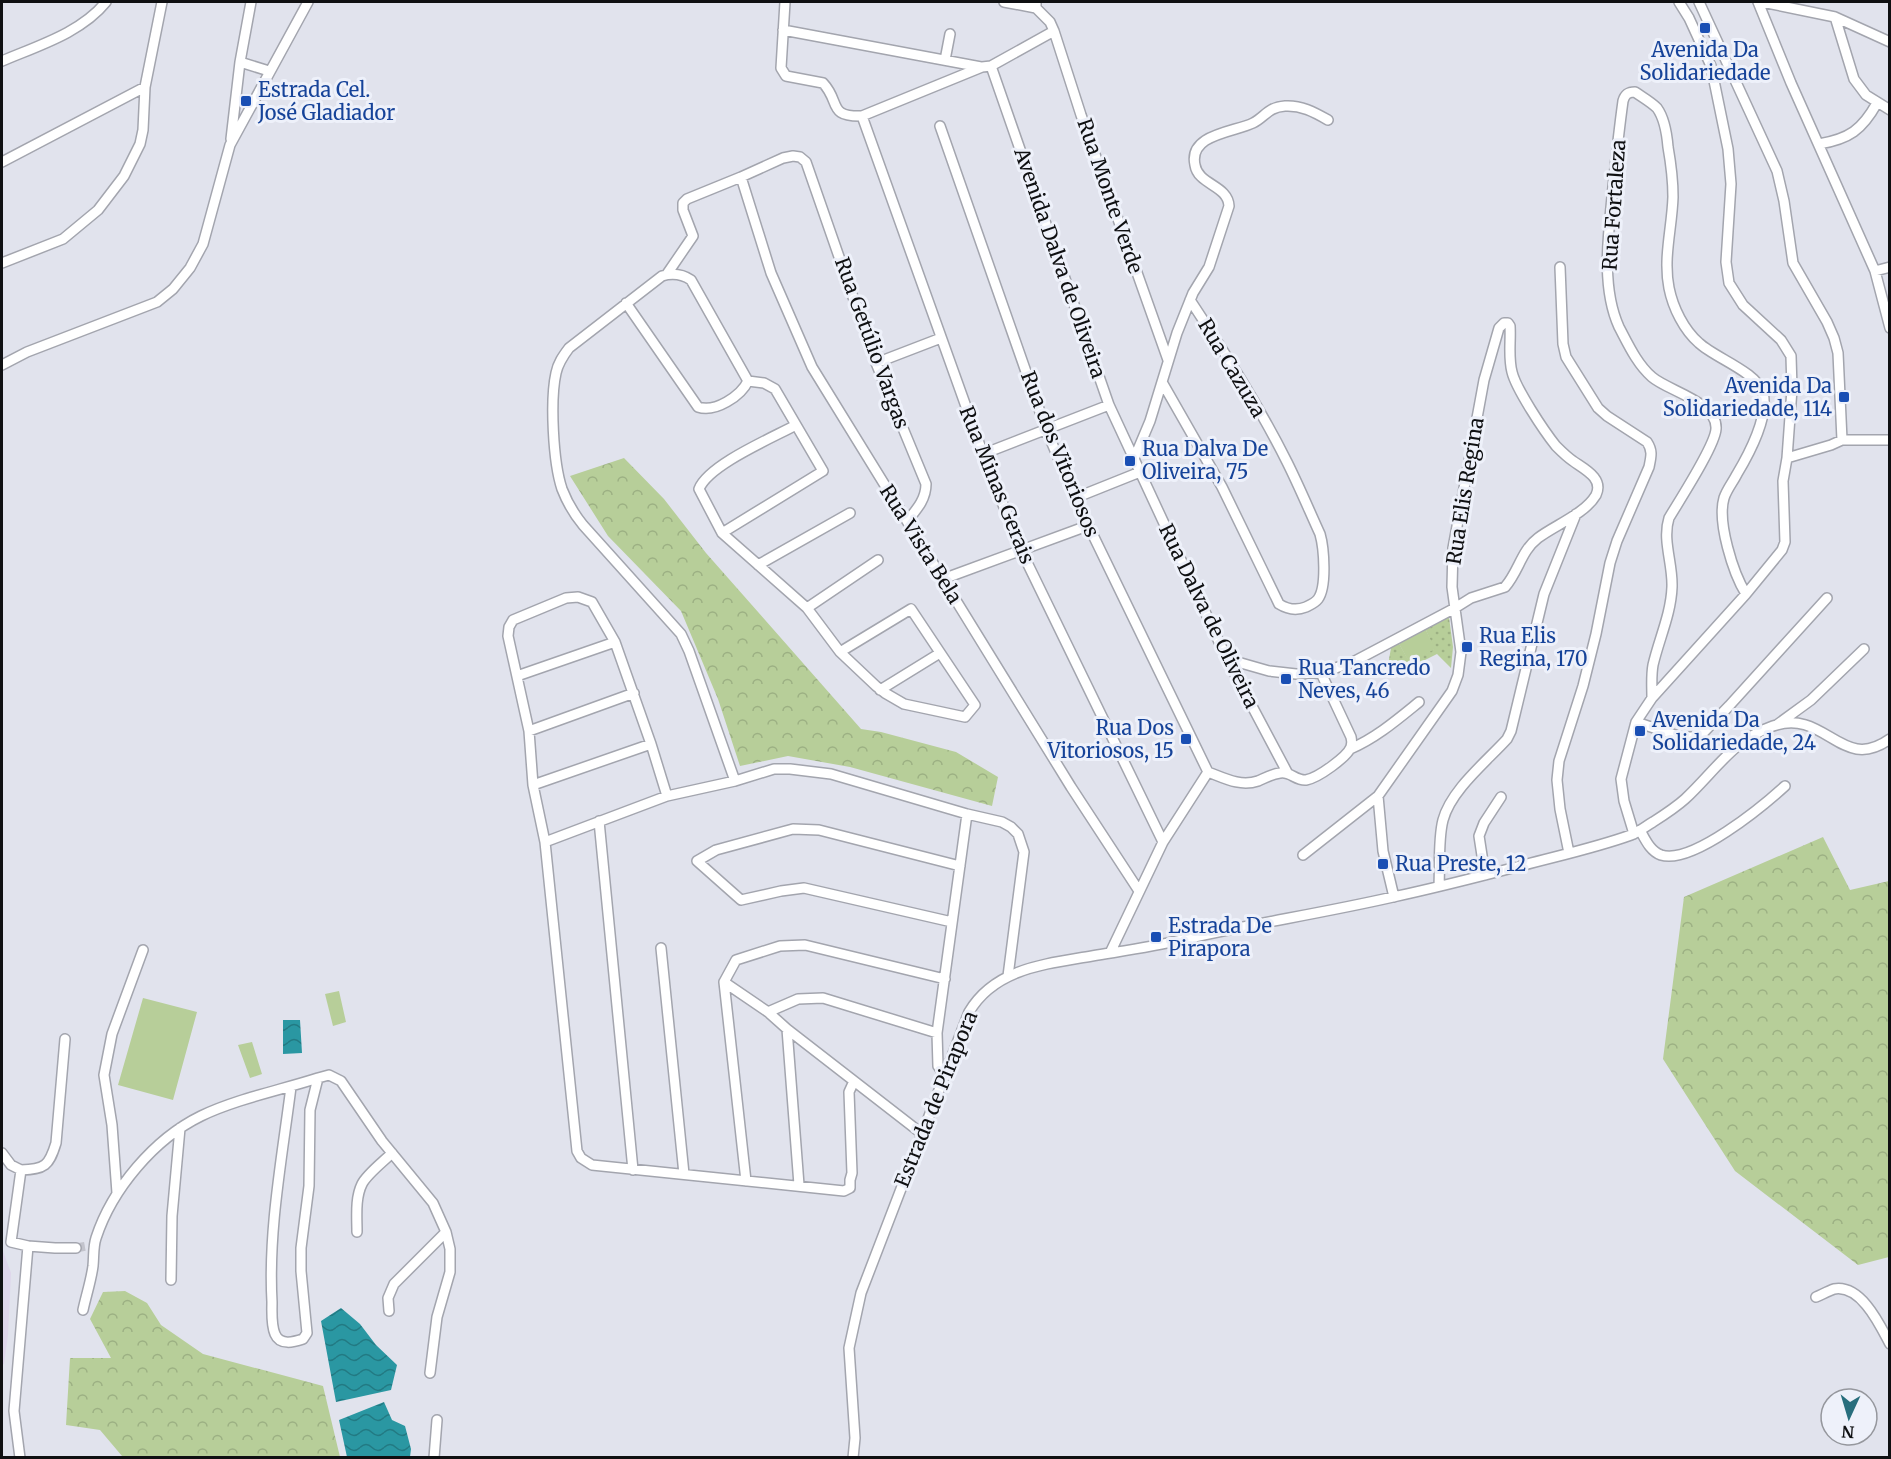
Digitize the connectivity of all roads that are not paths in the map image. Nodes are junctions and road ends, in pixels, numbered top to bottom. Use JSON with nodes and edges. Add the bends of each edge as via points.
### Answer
{"nodes":[{"id":1,"x":106,"y":2,"type":"edge"},
{"id":2,"x":162,"y":2,"type":"edge"},
{"id":3,"x":250,"y":2,"type":"edge"},
{"id":4,"x":308,"y":2,"type":"edge"},
{"id":5,"x":785,"y":2,"type":"edge"},
{"id":6,"x":1004,"y":2,"type":"edge"},
{"id":7,"x":1679,"y":2,"type":"edge"},
{"id":8,"x":1699,"y":2,"type":"edge"},
{"id":9,"x":1760,"y":2,"type":"edge"},
{"id":10,"x":1036,"y":4,"type":"edge"},
{"id":11,"x":1835,"y":17,"type":"junction"},
{"id":12,"x":783,"y":30,"type":"junction"},
{"id":13,"x":1054,"y":32,"type":"junction"},
{"id":14,"x":950,"y":34,"type":"dead end"},
{"id":15,"x":1890,"y":42,"type":"edge"},
{"id":16,"x":945,"y":60,"type":"junction"},
{"id":17,"x":2,"y":61,"type":"edge"},
{"id":18,"x":240,"y":62,"type":"junction"},
{"id":19,"x":987,"y":66,"type":"junction"},
{"id":20,"x":269,"y":71,"type":"junction"},
{"id":21,"x":145,"y":87,"type":"junction"},
{"id":22,"x":1877,"y":103,"type":"junction"},
{"id":23,"x":1890,"y":110,"type":"edge"},
{"id":24,"x":862,"y":116,"type":"junction"},
{"id":25,"x":1328,"y":120,"type":"dead end"},
{"id":26,"x":940,"y":126,"type":"dead end"},
{"id":27,"x":1819,"y":144,"type":"junction"},
{"id":28,"x":230,"y":145,"type":"junction"},
{"id":29,"x":3,"y":160,"type":"edge"},
{"id":30,"x":741,"y":177,"type":"junction"},
{"id":31,"x":2,"y":263,"type":"edge"},
{"id":32,"x":1560,"y":267,"type":"dead end"},
{"id":33,"x":1890,"y":267,"type":"edge"},
{"id":34,"x":1875,"y":271,"type":"junction"},
{"id":35,"x":668,"y":274,"type":"junction"},
{"id":36,"x":1190,"y":300,"type":"junction"},
{"id":37,"x":626,"y":303,"type":"junction"},
{"id":38,"x":1890,"y":328,"type":"edge"},
{"id":39,"x":941,"y":338,"type":"junction"},
{"id":40,"x":1168,"y":360,"type":"junction"},
{"id":41,"x":876,"y":363,"type":"junction"},
{"id":42,"x":2,"y":365,"type":"edge"},
{"id":43,"x":748,"y":381,"type":"junction"},
{"id":44,"x":1162,"y":382,"type":"junction"},
{"id":45,"x":1109,"y":405,"type":"junction"},
{"id":46,"x":795,"y":424,"type":"junction"},
{"id":47,"x":1046,"y":429,"type":"junction"},
{"id":48,"x":1842,"y":440,"type":"junction"},
{"id":49,"x":1890,"y":440,"type":"edge"},
{"id":50,"x":983,"y":454,"type":"junction"},
{"id":51,"x":1787,"y":458,"type":"junction"},
{"id":52,"x":1134,"y":459,"type":"junction"},
{"id":53,"x":1140,"y":472,"type":"junction"},
{"id":54,"x":1075,"y":498,"type":"junction"},
{"id":55,"x":850,"y":513,"type":"dead end"},
{"id":56,"x":1576,"y":513,"type":"junction"},
{"id":57,"x":908,"y":520,"type":"junction"},
{"id":58,"x":1087,"y":526,"type":"junction"},
{"id":59,"x":722,"y":533,"type":"junction"},
{"id":60,"x":1021,"y":550,"type":"junction"},
{"id":61,"x":878,"y":560,"type":"dead end"},
{"id":62,"x":758,"y":565,"type":"junction"},
{"id":63,"x":943,"y":579,"type":"junction"},
{"id":64,"x":1746,"y":594,"type":"junction"},
{"id":65,"x":1827,"y":598,"type":"dead end"},
{"id":66,"x":807,"y":608,"type":"junction"},
{"id":67,"x":1455,"y":608,"type":"junction"},
{"id":68,"x":615,"y":642,"type":"junction"},
{"id":69,"x":1864,"y":649,"type":"dead end"},
{"id":70,"x":840,"y":652,"type":"junction"},
{"id":71,"x":940,"y":653,"type":"junction"},
{"id":72,"x":1227,"y":659,"type":"junction"},
{"id":73,"x":1321,"y":673,"type":"junction"},
{"id":74,"x":517,"y":676,"type":"junction"},
{"id":75,"x":880,"y":690,"type":"junction"},
{"id":76,"x":634,"y":693,"type":"junction"},
{"id":77,"x":1652,"y":698,"type":"junction"},
{"id":78,"x":1419,"y":702,"type":"dead end"},
{"id":79,"x":1636,"y":722,"type":"junction"},
{"id":80,"x":1776,"y":725,"type":"junction"},
{"id":81,"x":529,"y":731,"type":"junction"},
{"id":82,"x":1890,"y":739,"type":"edge"},
{"id":83,"x":651,"y":744,"type":"junction"},
{"id":84,"x":1350,"y":749,"type":"junction"},
{"id":85,"x":1208,"y":771,"type":"junction"},
{"id":86,"x":1287,"y":772,"type":"junction"},
{"id":87,"x":735,"y":781,"type":"junction"},
{"id":88,"x":533,"y":785,"type":"junction"},
{"id":89,"x":1785,"y":786,"type":"dead end"},
{"id":90,"x":667,"y":796,"type":"junction"},
{"id":91,"x":1378,"y":796,"type":"junction"},
{"id":92,"x":1501,"y":797,"type":"dead end"},
{"id":93,"x":967,"y":814,"type":"junction"},
{"id":94,"x":598,"y":821,"type":"junction"},
{"id":95,"x":1637,"y":832,"type":"junction"},
{"id":96,"x":545,"y":842,"type":"junction"},
{"id":97,"x":1163,"y":842,"type":"junction"},
{"id":98,"x":1569,"y":853,"type":"junction"},
{"id":99,"x":1304,"y":855,"type":"dead end"},
{"id":100,"x":960,"y":866,"type":"junction"},
{"id":101,"x":1485,"y":875,"type":"junction"},
{"id":102,"x":1439,"y":886,"type":"junction"},
{"id":103,"x":1139,"y":891,"type":"junction"},
{"id":104,"x":1394,"y":897,"type":"junction"},
{"id":105,"x":952,"y":922,"type":"junction"},
{"id":106,"x":661,"y":948,"type":"dead end"},
{"id":107,"x":143,"y":950,"type":"dead end"},
{"id":108,"x":1110,"y":953,"type":"junction"},
{"id":109,"x":1008,"y":976,"type":"junction"},
{"id":110,"x":945,"y":979,"type":"junction"},
{"id":111,"x":724,"y":982,"type":"junction"},
{"id":112,"x":768,"y":1012,"type":"junction"},
{"id":113,"x":787,"y":1029,"type":"junction"},
{"id":114,"x":936,"y":1033,"type":"junction"},
{"id":115,"x":65,"y":1039,"type":"dead end"},
{"id":116,"x":944,"y":1075,"type":"junction"},
{"id":117,"x":318,"y":1078,"type":"junction"},
{"id":118,"x":854,"y":1081,"type":"junction"},
{"id":119,"x":291,"y":1087,"type":"junction"},
{"id":120,"x":180,"y":1128,"type":"junction"},
{"id":121,"x":921,"y":1133,"type":"junction"},
{"id":122,"x":2,"y":1153,"type":"edge"},
{"id":123,"x":392,"y":1154,"type":"junction"},
{"id":124,"x":21,"y":1170,"type":"junction"},
{"id":125,"x":633,"y":1170,"type":"junction"},
{"id":126,"x":684,"y":1174,"type":"junction"},
{"id":127,"x":746,"y":1181,"type":"junction"},
{"id":128,"x":799,"y":1185,"type":"junction"},
{"id":129,"x":117,"y":1193,"type":"junction"},
{"id":130,"x":357,"y":1232,"type":"dead end"},
{"id":131,"x":446,"y":1232,"type":"junction"},
{"id":132,"x":28,"y":1246,"type":"junction"},
{"id":133,"x":76,"y":1248,"type":"tunnel mouth"},
{"id":134,"x":171,"y":1280,"type":"dead end"},
{"id":135,"x":1816,"y":1297,"type":"dead end"},
{"id":136,"x":83,"y":1310,"type":"dead end"},
{"id":137,"x":389,"y":1311,"type":"dead end"},
{"id":138,"x":1890,"y":1344,"type":"edge"},
{"id":139,"x":430,"y":1374,"type":"dead end"},
{"id":140,"x":438,"y":1420,"type":"dead end"},
{"id":141,"x":20,"y":1458,"type":"edge"},
{"id":142,"x":434,"y":1458,"type":"edge"},
{"id":143,"x":853,"y":1458,"type":"edge"}],
"edges":[{"from":1,"to":17,"type":"street","via":[[98,12],[63,35]]},
{"from":2,"to":21,"type":"street"},
{"from":3,"to":18,"type":"street"},
{"from":4,"to":20,"type":"street"},
{"from":5,"to":12,"type":"street"},
{"from":6,"to":10,"type":"street"},
{"from":7,"to":51,"type":"street","via":[[1711,66],[1726,140],[1731,184],[1726,262],[1729,283],[1743,305],[1781,340],[1791,356]]},
{"from":8,"to":48,"type":"street","via":[[1776,171],[1793,263],[1834,338]]},
{"from":9,"to":11,"type":"street"},
{"from":9,"to":27,"type":"street"},
{"from":10,"to":13,"type":"street","name":"Rua Monte Verde"},
{"from":11,"to":15,"type":"street"},
{"from":11,"to":22,"type":"street","via":[[1854,79]]},
{"from":12,"to":16,"type":"street"},
{"from":12,"to":24,"type":"street","via":[[781,68],[786,76],[823,83],[842,114]]},
{"from":13,"to":19,"type":"street"},
{"from":13,"to":40,"type":"street","name":"Rua Monte Verde"},
{"from":14,"to":16,"type":"street"},
{"from":16,"to":19,"type":"street"},
{"from":18,"to":20,"type":"street"},
{"from":18,"to":28,"type":"street"},
{"from":19,"to":24,"type":"street"},
{"from":19,"to":45,"type":"street","name":"Avenida Dalva de Oliveira"},
{"from":20,"to":28,"type":"street"},
{"from":21,"to":29,"type":"street"},
{"from":21,"to":31,"type":"street","via":[[140,144],[124,176],[98,210],[63,239]]},
{"from":22,"to":23,"type":"street"},
{"from":22,"to":27,"type":"street","via":[[1858,129]]},
{"from":24,"to":39,"type":"street","name":"Rua Minas Gerais"},
{"from":25,"to":36,"type":"street","via":[[1307,108],[1275,108],[1252,124],[1216,134],[1198,150],[1197,172],[1224,193],[1229,206],[1209,267]]},
{"from":26,"to":47,"type":"street","name":"Rua dos Vitoriosos"},
{"from":27,"to":34,"type":"street"},
{"from":28,"to":42,"type":"street","via":[[203,244],[173,289],[157,302]]},
{"from":30,"to":35,"type":"street","via":[[683,203],[693,236]]},
{"from":30,"to":41,"type":"street","name":"Rua Getúlio Vargas","via":[[783,158],[800,157],[806,162]]},
{"from":30,"to":57,"type":"street","name":"Rua Vista Bela","via":[[771,273],[812,367]]},
{"from":32,"to":98,"type":"street","via":[[1566,357],[1598,408],[1647,442],[1652,455],[1610,563],[1591,655],[1559,761],[1559,799]]},
{"from":33,"to":34,"type":"street"},
{"from":34,"to":38,"type":"street"},
{"from":35,"to":37,"type":"street"},
{"from":35,"to":43,"type":"street","via":[[691,280]]},
{"from":36,"to":40,"type":"street"},
{"from":36,"to":44,"type":"street","name":"Rua Cazuza","via":[[1270,430],[1320,534],[1321,593],[1311,605],[1292,609],[1279,603],[1222,487]]},
{"from":37,"to":43,"type":"street","via":[[698,407],[712,408],[738,394]]},
{"from":37,"to":87,"type":"street","via":[[569,348],[560,362],[553,428],[559,477],[576,516],[681,634]]},
{"from":39,"to":41,"type":"street"},
{"from":39,"to":50,"type":"street","name":"Rua Minas Gerais"},
{"from":40,"to":44,"type":"street"},
{"from":41,"to":57,"type":"street","name":"Rua Getúlio Vargas","via":[[926,484],[923,501]]},
{"from":43,"to":46,"type":"street","via":[[775,388]]},
{"from":44,"to":52,"type":"street"},
{"from":45,"to":47,"type":"street"},
{"from":45,"to":52,"type":"street","name":"Avenida Dalva de Oliveira"},
{"from":46,"to":59,"type":"street","via":[[719,466],[702,482],[699,489]]},
{"from":46,"to":59,"type":"street","via":[[823,471]]},
{"from":47,"to":50,"type":"street"},
{"from":47,"to":54,"type":"street","name":"Rua dos Vitoriosos"},
{"from":48,"to":49,"type":"street"},
{"from":48,"to":51,"type":"street"},
{"from":50,"to":60,"type":"street","name":"Rua Minas Gerais"},
{"from":51,"to":64,"type":"street","via":[[1785,542]]},
{"from":52,"to":53,"type":"street","name":"Rua Dalva de Oliveira"},
{"from":53,"to":54,"type":"street"},
{"from":53,"to":72,"type":"street","name":"Rua Dalva de Oliveira"},
{"from":54,"to":58,"type":"street","name":"Rua dos Vitoriosos"},
{"from":55,"to":62,"type":"street"},
{"from":56,"to":67,"type":"street","via":[[1527,548],[1505,587],[1471,598]]},
{"from":56,"to":67,"type":"street","name":"Rua Elis Regina","via":[[1596,495],[1598,483],[1556,446],[1542,426],[1517,384],[1510,365],[1510,326],[1502,324],[1484,380],[1452,548]]},
{"from":56,"to":102,"type":"street","via":[[1544,594],[1511,731],[1447,810]]},
{"from":57,"to":63,"type":"street","name":"Rua Vista Bela"},
{"from":58,"to":60,"type":"street"},
{"from":58,"to":85,"type":"street","name":"Rua dos Vitoriosos"},
{"from":59,"to":62,"type":"street"},
{"from":60,"to":63,"type":"street"},
{"from":60,"to":97,"type":"street","name":"Rua Minas Gerais"},
{"from":61,"to":66,"type":"street"},
{"from":62,"to":66,"type":"street"},
{"from":63,"to":103,"type":"street","name":"Rua Vista Bela"},
{"from":64,"to":77,"type":"street"},
{"from":64,"to":77,"type":"street","name":"Rua Fortaleza","via":[[1732,568],[1722,510],[1726,493],[1758,431],[1763,392],[1750,376],[1698,343],[1680,318],[1671,296],[1666,265],[1673,196],[1663,120],[1658,110],[1635,92],[1629,92],[1624,96],[1610,219],[1608,265],[1612,304],[1618,324],[1643,367],[1652,377],[1700,403],[1714,420],[1716,429],[1666,527],[1672,591],[1653,665]]},
{"from":65,"to":79,"type":"street","via":[[1699,736],[1681,737]]},
{"from":66,"to":70,"type":"street"},
{"from":67,"to":73,"type":"street","via":[[1353,662]]},
{"from":67,"to":91,"type":"street","name":"Rua Elis Regina","via":[[1461,652],[1452,691]]},
{"from":68,"to":74,"type":"street"},
{"from":68,"to":74,"type":"street","via":[[592,602],[566,598],[511,623],[508,636]]},
{"from":68,"to":76,"type":"street"},
{"from":69,"to":80,"type":"street","via":[[1811,700]]},
{"from":70,"to":71,"type":"street","via":[[910,609]]},
{"from":70,"to":75,"type":"street"},
{"from":71,"to":75,"type":"street"},
{"from":71,"to":75,"type":"street","via":[[975,705],[965,717],[904,705]]},
{"from":72,"to":73,"type":"street","via":[[1269,671]]},
{"from":72,"to":86,"type":"street","name":"Rua Dalva de Oliveira"},
{"from":73,"to":84,"type":"street","via":[[1351,737]]},
{"from":74,"to":81,"type":"street"},
{"from":76,"to":81,"type":"street"},
{"from":76,"to":83,"type":"street"},
{"from":77,"to":79,"type":"street"},
{"from":78,"to":84,"type":"street","via":[[1382,731]]},
{"from":79,"to":95,"type":"street","via":[[1621,779],[1624,801]]},
{"from":80,"to":82,"type":"street","name":"Estrada de Pirapora","via":[[1804,724],[1861,751]]},
{"from":80,"to":95,"type":"street","name":"Estrada de Pirapora","via":[[1753,735],[1730,752],[1686,798]]},
{"from":81,"to":88,"type":"street"},
{"from":83,"to":88,"type":"street"},
{"from":83,"to":90,"type":"street"},
{"from":84,"to":86,"type":"street","via":[[1312,778],[1298,779]]},
{"from":85,"to":86,"type":"street","via":[[1244,784]]},
{"from":85,"to":97,"type":"street"},
{"from":87,"to":90,"type":"street"},
{"from":87,"to":93,"type":"street","via":[[774,769],[819,772]]},
{"from":88,"to":96,"type":"street"},
{"from":89,"to":95,"type":"street","via":[[1721,836],[1686,853],[1661,855]]},
{"from":90,"to":94,"type":"street"},
{"from":91,"to":99,"type":"street","name":"Rua Elis Regina"},
{"from":91,"to":104,"type":"street","via":[[1383,851]]},
{"from":92,"to":101,"type":"street","via":[[1479,836]]},
{"from":93,"to":100,"type":"street"},
{"from":93,"to":109,"type":"street","via":[[1007,824],[1023,845]]},
{"from":94,"to":96,"type":"street"},
{"from":94,"to":125,"type":"street"},
{"from":95,"to":98,"type":"street","name":"Estrada de Pirapora"},
{"from":96,"to":125,"type":"street","via":[[577,1151],[580,1158],[592,1165]]},
{"from":97,"to":103,"type":"street"},
{"from":98,"to":101,"type":"street","name":"Estrada de Pirapora"},
{"from":100,"to":105,"type":"street"},
{"from":100,"to":105,"type":"street","via":[[804,828],[716,850],[697,861],[741,900],[804,888]]},
{"from":101,"to":102,"type":"street","name":"Estrada de Pirapora"},
{"from":102,"to":104,"type":"street","name":"Estrada de Pirapora"},
{"from":103,"to":108,"type":"street"},
{"from":104,"to":108,"type":"street","name":"Estrada de Pirapora"},
{"from":105,"to":110,"type":"street"},
{"from":106,"to":126,"type":"street"},
{"from":107,"to":129,"type":"street","via":[[112,1034],[104,1075]]},
{"from":108,"to":109,"type":"street","name":"Estrada de Pirapora","via":[[1046,964]]},
{"from":109,"to":116,"type":"street","name":"Estrada de Pirapora","via":[[977,998]]},
{"from":110,"to":111,"type":"street","via":[[805,945],[780,946],[736,960]]},
{"from":110,"to":114,"type":"street"},
{"from":111,"to":112,"type":"street"},
{"from":111,"to":127,"type":"street"},
{"from":112,"to":113,"type":"street"},
{"from":112,"to":114,"type":"street","via":[[798,999],[823,998]]},
{"from":113,"to":118,"type":"street"},
{"from":113,"to":128,"type":"street"},
{"from":114,"to":116,"type":"street","via":[[938,1066]]},
{"from":115,"to":124,"type":"street","via":[[52,1155],[47,1164],[37,1169]]},
{"from":116,"to":121,"type":"street","name":"Estrada de Pirapora"},
{"from":117,"to":119,"type":"street"},
{"from":117,"to":119,"type":"street","via":[[310,1110],[309,1186],[301,1271],[307,1333],[293,1342],[281,1341],[275,1335],[271,1285]]},
{"from":117,"to":123,"type":"street","via":[[329,1075],[341,1081]]},
{"from":118,"to":121,"type":"street"},
{"from":118,"to":128,"type":"street","via":[[849,1092],[853,1170],[850,1188],[844,1191]]},
{"from":119,"to":120,"type":"street","via":[[201,1116]]},
{"from":120,"to":129,"type":"street","via":[[158,1146]]},
{"from":120,"to":134,"type":"street"},
{"from":121,"to":143,"type":"street","name":"Estrada de Pirapora","via":[[853,1324],[849,1348]]},
{"from":122,"to":124,"type":"street"},
{"from":123,"to":130,"type":"street","via":[[361,1185]]},
{"from":123,"to":131,"type":"street","via":[[433,1203]]},
{"from":124,"to":132,"type":"street","via":[[11,1242]]},
{"from":125,"to":126,"type":"street"},
{"from":126,"to":127,"type":"street"},
{"from":127,"to":128,"type":"street"},
{"from":129,"to":136,"type":"street","via":[[91,1246],[92,1269]]},
{"from":131,"to":137,"type":"street","via":[[394,1284],[388,1298]]},
{"from":131,"to":139,"type":"street","via":[[450,1272],[437,1317]]},
{"from":132,"to":133,"type":"street"},
{"from":132,"to":141,"type":"street","via":[[14,1411]]},
{"from":135,"to":138,"type":"street","via":[[1833,1290],[1857,1297],[1874,1313]]},
{"from":140,"to":142,"type":"street"}]}
